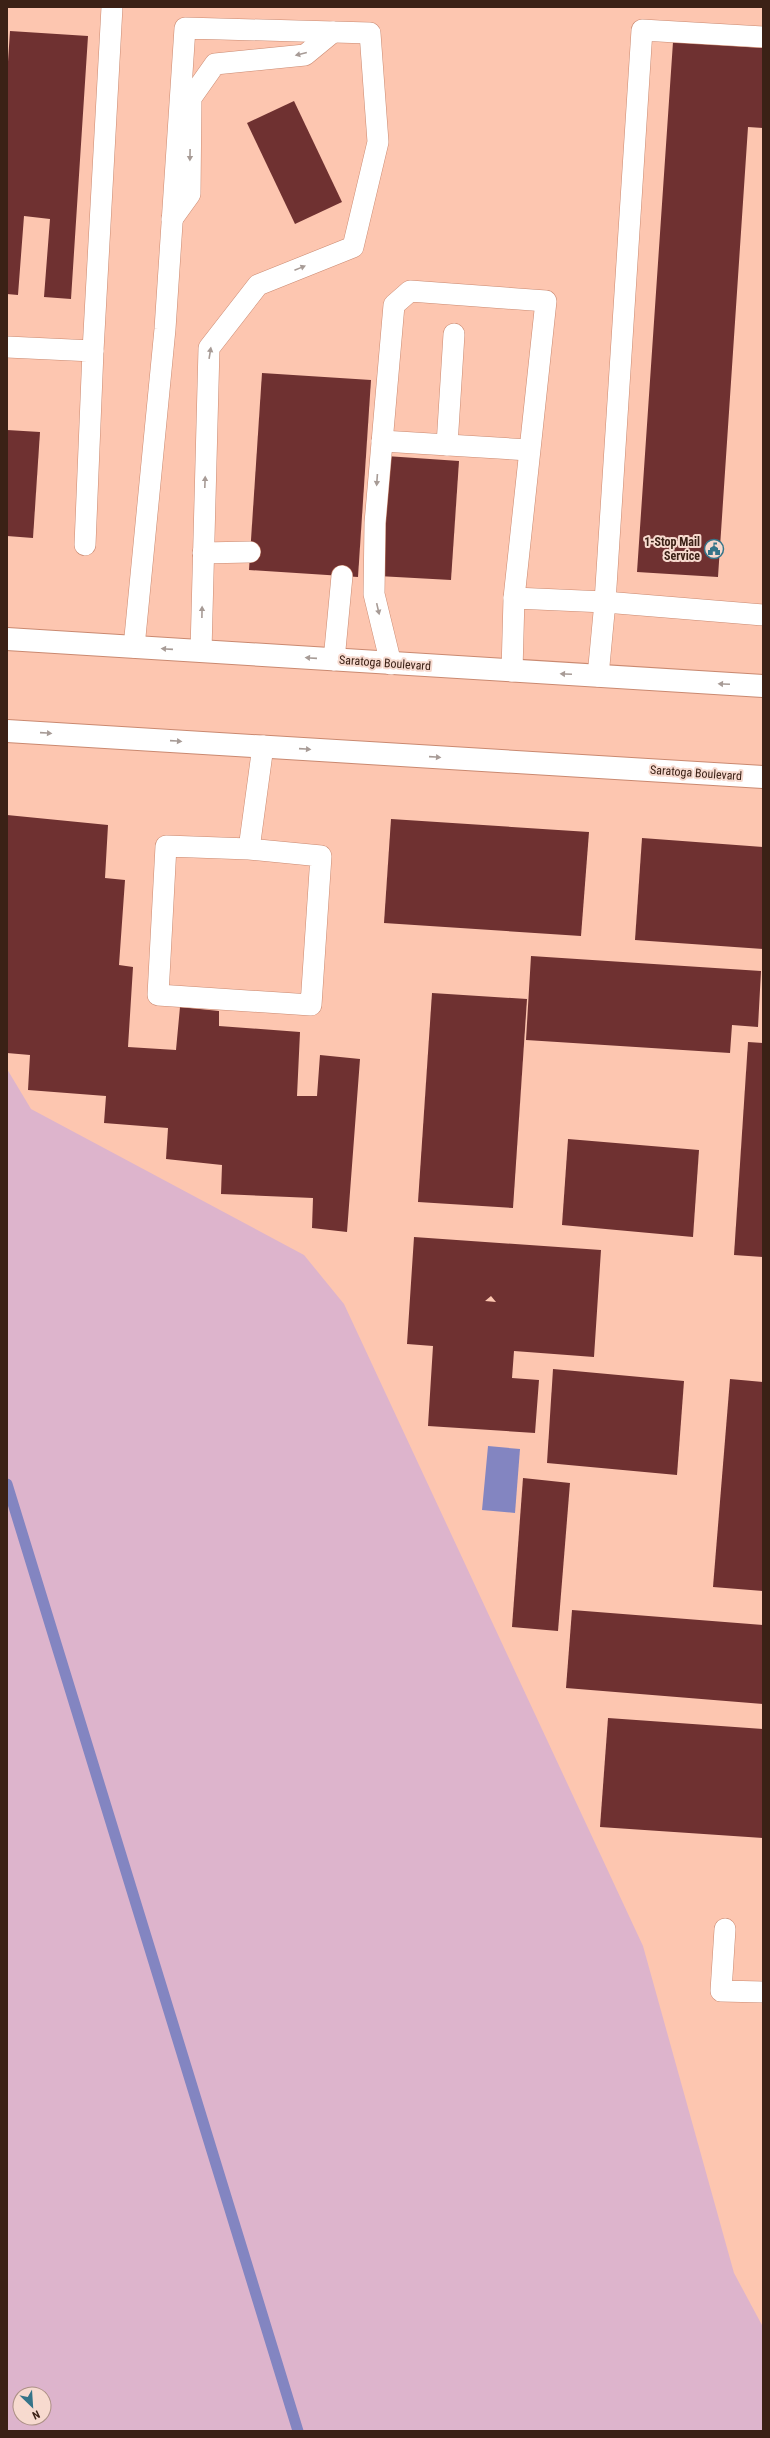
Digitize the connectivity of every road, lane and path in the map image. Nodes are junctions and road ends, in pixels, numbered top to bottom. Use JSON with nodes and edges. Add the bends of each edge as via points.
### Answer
{"nodes":[{"id":1,"x":112,"y":7,"type":"edge"},
{"id":2,"x":333,"y":32,"type":"junction"},
{"id":3,"x":763,"y":37,"type":"edge"},
{"id":4,"x":172,"y":219,"type":"junction"},
{"id":5,"x":454,"y":334,"type":"dead end"},
{"id":6,"x":7,"y":348,"type":"edge"},
{"id":7,"x":93,"y":351,"type":"junction"},
{"id":8,"x":382,"y":441,"type":"junction"},
{"id":9,"x":447,"y":445,"type":"junction"},
{"id":10,"x":529,"y":450,"type":"junction"},
{"id":11,"x":85,"y":545,"type":"dead end"},
{"id":12,"x":250,"y":552,"type":"dead end"},
{"id":13,"x":203,"y":553,"type":"junction"},
{"id":14,"x":342,"y":576,"type":"dead end"},
{"id":15,"x":514,"y":598,"type":"junction"},
{"id":16,"x":605,"y":602,"type":"junction"},
{"id":17,"x":763,"y":615,"type":"edge"},
{"id":18,"x":7,"y":639,"type":"edge"},
{"id":19,"x":134,"y":647,"type":"junction"},
{"id":20,"x":201,"y":651,"type":"junction"},
{"id":21,"x":334,"y":660,"type":"junction"},
{"id":22,"x":391,"y":664,"type":"junction"},
{"id":23,"x":512,"y":671,"type":"junction"},
{"id":24,"x":598,"y":676,"type":"junction"},
{"id":25,"x":763,"y":686,"type":"edge"},
{"id":26,"x":7,"y":731,"type":"edge"},
{"id":27,"x":263,"y":746,"type":"junction"},
{"id":28,"x":763,"y":777,"type":"edge"},
{"id":29,"x":249,"y":849,"type":"junction"},
{"id":30,"x":725,"y":1929,"type":"dead end"},
{"id":31,"x":763,"y":1992,"type":"edge"}],
"edges":[{"from":1,"to":7,"type":"lane"},
{"from":2,"to":4,"type":"lane","one_way":true,"via":[[305,55],[215,64],[191,98],[190,194]]},
{"from":2,"to":4,"type":"lane","via":[[185,28]]},
{"from":13,"to":2,"type":"lane","one_way":true,"via":[[209,348],[258,285],[353,247],[378,142],[370,33]]},
{"from":3,"to":16,"type":"lane","via":[[642,30]]},
{"from":4,"to":19,"type":"lane","via":[[165,329]]},
{"from":5,"to":9,"type":"lane"},
{"from":6,"to":7,"type":"lane"},
{"from":7,"to":11,"type":"lane"},
{"from":8,"to":9,"type":"lane"},
{"from":8,"to":10,"type":"lane","via":[[394,305],[410,291],[546,301]]},
{"from":8,"to":22,"type":"lane","one_way":true,"via":[[375,523],[374,594]]},
{"from":9,"to":10,"type":"lane"},
{"from":10,"to":15,"type":"lane"},
{"from":12,"to":13,"type":"lane"},
{"from":20,"to":13,"type":"lane","one_way":true},
{"from":14,"to":21,"type":"lane"},
{"from":15,"to":16,"type":"lane"},
{"from":15,"to":23,"type":"lane"},
{"from":16,"to":17,"type":"lane"},
{"from":16,"to":24,"type":"lane"},
{"from":18,"to":19,"type":"main road","name":"Saratoga Boulevard"},
{"from":20,"to":19,"type":"main road","name":"Saratoga Boulevard","one_way":true},
{"from":21,"to":20,"type":"main road","name":"Saratoga Boulevard","one_way":true},
{"from":21,"to":22,"type":"main road","name":"Saratoga Boulevard"},
{"from":22,"to":23,"type":"main road","name":"Saratoga Boulevard"},
{"from":24,"to":23,"type":"main road","name":"Saratoga Boulevard","one_way":true},
{"from":25,"to":24,"type":"main road","name":"Saratoga Boulevard","one_way":true},
{"from":26,"to":27,"type":"main road","name":"Saratoga Boulevard","one_way":true},
{"from":27,"to":28,"type":"main road","name":"Saratoga Boulevard","one_way":true},
{"from":27,"to":29,"type":"lane"},
{"from":29,"to":29,"type":"lane","via":[[322,856],[311,1005],[158,994],[166,846]]},
{"from":30,"to":31,"type":"lane","via":[[721,1991]]}]}
